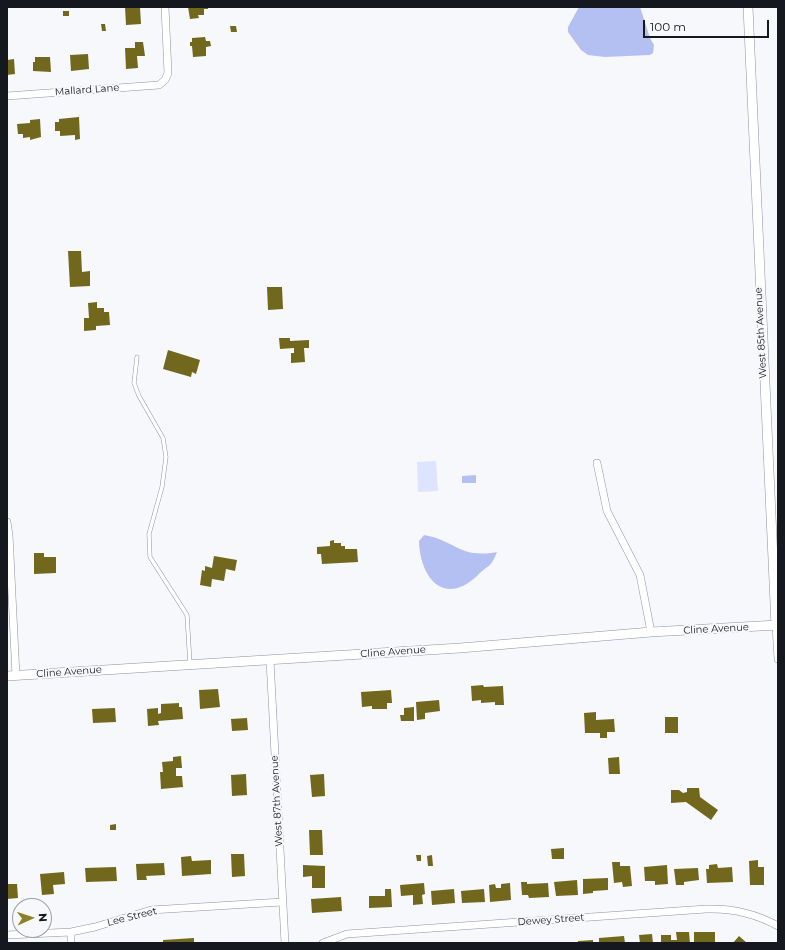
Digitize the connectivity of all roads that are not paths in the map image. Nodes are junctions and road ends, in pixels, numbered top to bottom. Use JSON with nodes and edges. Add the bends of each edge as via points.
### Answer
{"nodes":[{"id":1,"x":165,"y":7,"type":"edge"},
{"id":2,"x":748,"y":7,"type":"edge"},
{"id":3,"x":7,"y":96,"type":"edge"},
{"id":4,"x":137,"y":358,"type":"dead end"},
{"id":5,"x":597,"y":463,"type":"dead end"},
{"id":6,"x":7,"y":522,"type":"edge"},
{"id":7,"x":777,"y":625,"type":"edge"},
{"id":8,"x":651,"y":632,"type":"junction"},
{"id":9,"x":778,"y":659,"type":"edge"},
{"id":10,"x":270,"y":660,"type":"junction"},
{"id":11,"x":190,"y":664,"type":"junction"},
{"id":12,"x":11,"y":676,"type":"edge"},
{"id":13,"x":282,"y":902,"type":"junction"},
{"id":14,"x":778,"y":926,"type":"edge"},
{"id":15,"x":70,"y":932,"type":"junction"},
{"id":16,"x":7,"y":935,"type":"edge"},
{"id":17,"x":71,"y":943,"type":"edge"},
{"id":18,"x":284,"y":943,"type":"edge"},
{"id":19,"x":323,"y":943,"type":"edge"}],
"edges":[{"from":1,"to":3,"type":"street","name":"Mallard Lane","via":[[168,73],[159,85]]},
{"from":2,"to":7,"type":"street","name":"West 85th Avenue"},
{"from":4,"to":11,"type":"lane","via":[[134,383],[163,438],[166,458],[162,487],[149,534],[150,557],[187,615]]},
{"from":5,"to":8,"type":"street","via":[[607,511],[640,575]]},
{"from":6,"to":12,"type":"street"},
{"from":7,"to":8,"type":"street","name":"Cline Avenue"},
{"from":7,"to":9,"type":"street","name":"West 85th Avenue"},
{"from":8,"to":10,"type":"street","name":"Cline Avenue"},
{"from":10,"to":11,"type":"street","name":"Cline Avenue"},
{"from":10,"to":13,"type":"street","name":"West 87th Avenue"},
{"from":11,"to":12,"type":"street","name":"Cline Avenue"},
{"from":13,"to":15,"type":"street","name":"Lee Street","via":[[151,910]]},
{"from":13,"to":18,"type":"street","name":"West 87th Avenue"},
{"from":14,"to":19,"type":"street","name":"Dewey Street","via":[[742,911],[706,909],[347,934]]},
{"from":15,"to":16,"type":"street","name":"Lee Street"},
{"from":15,"to":17,"type":"street"}]}
